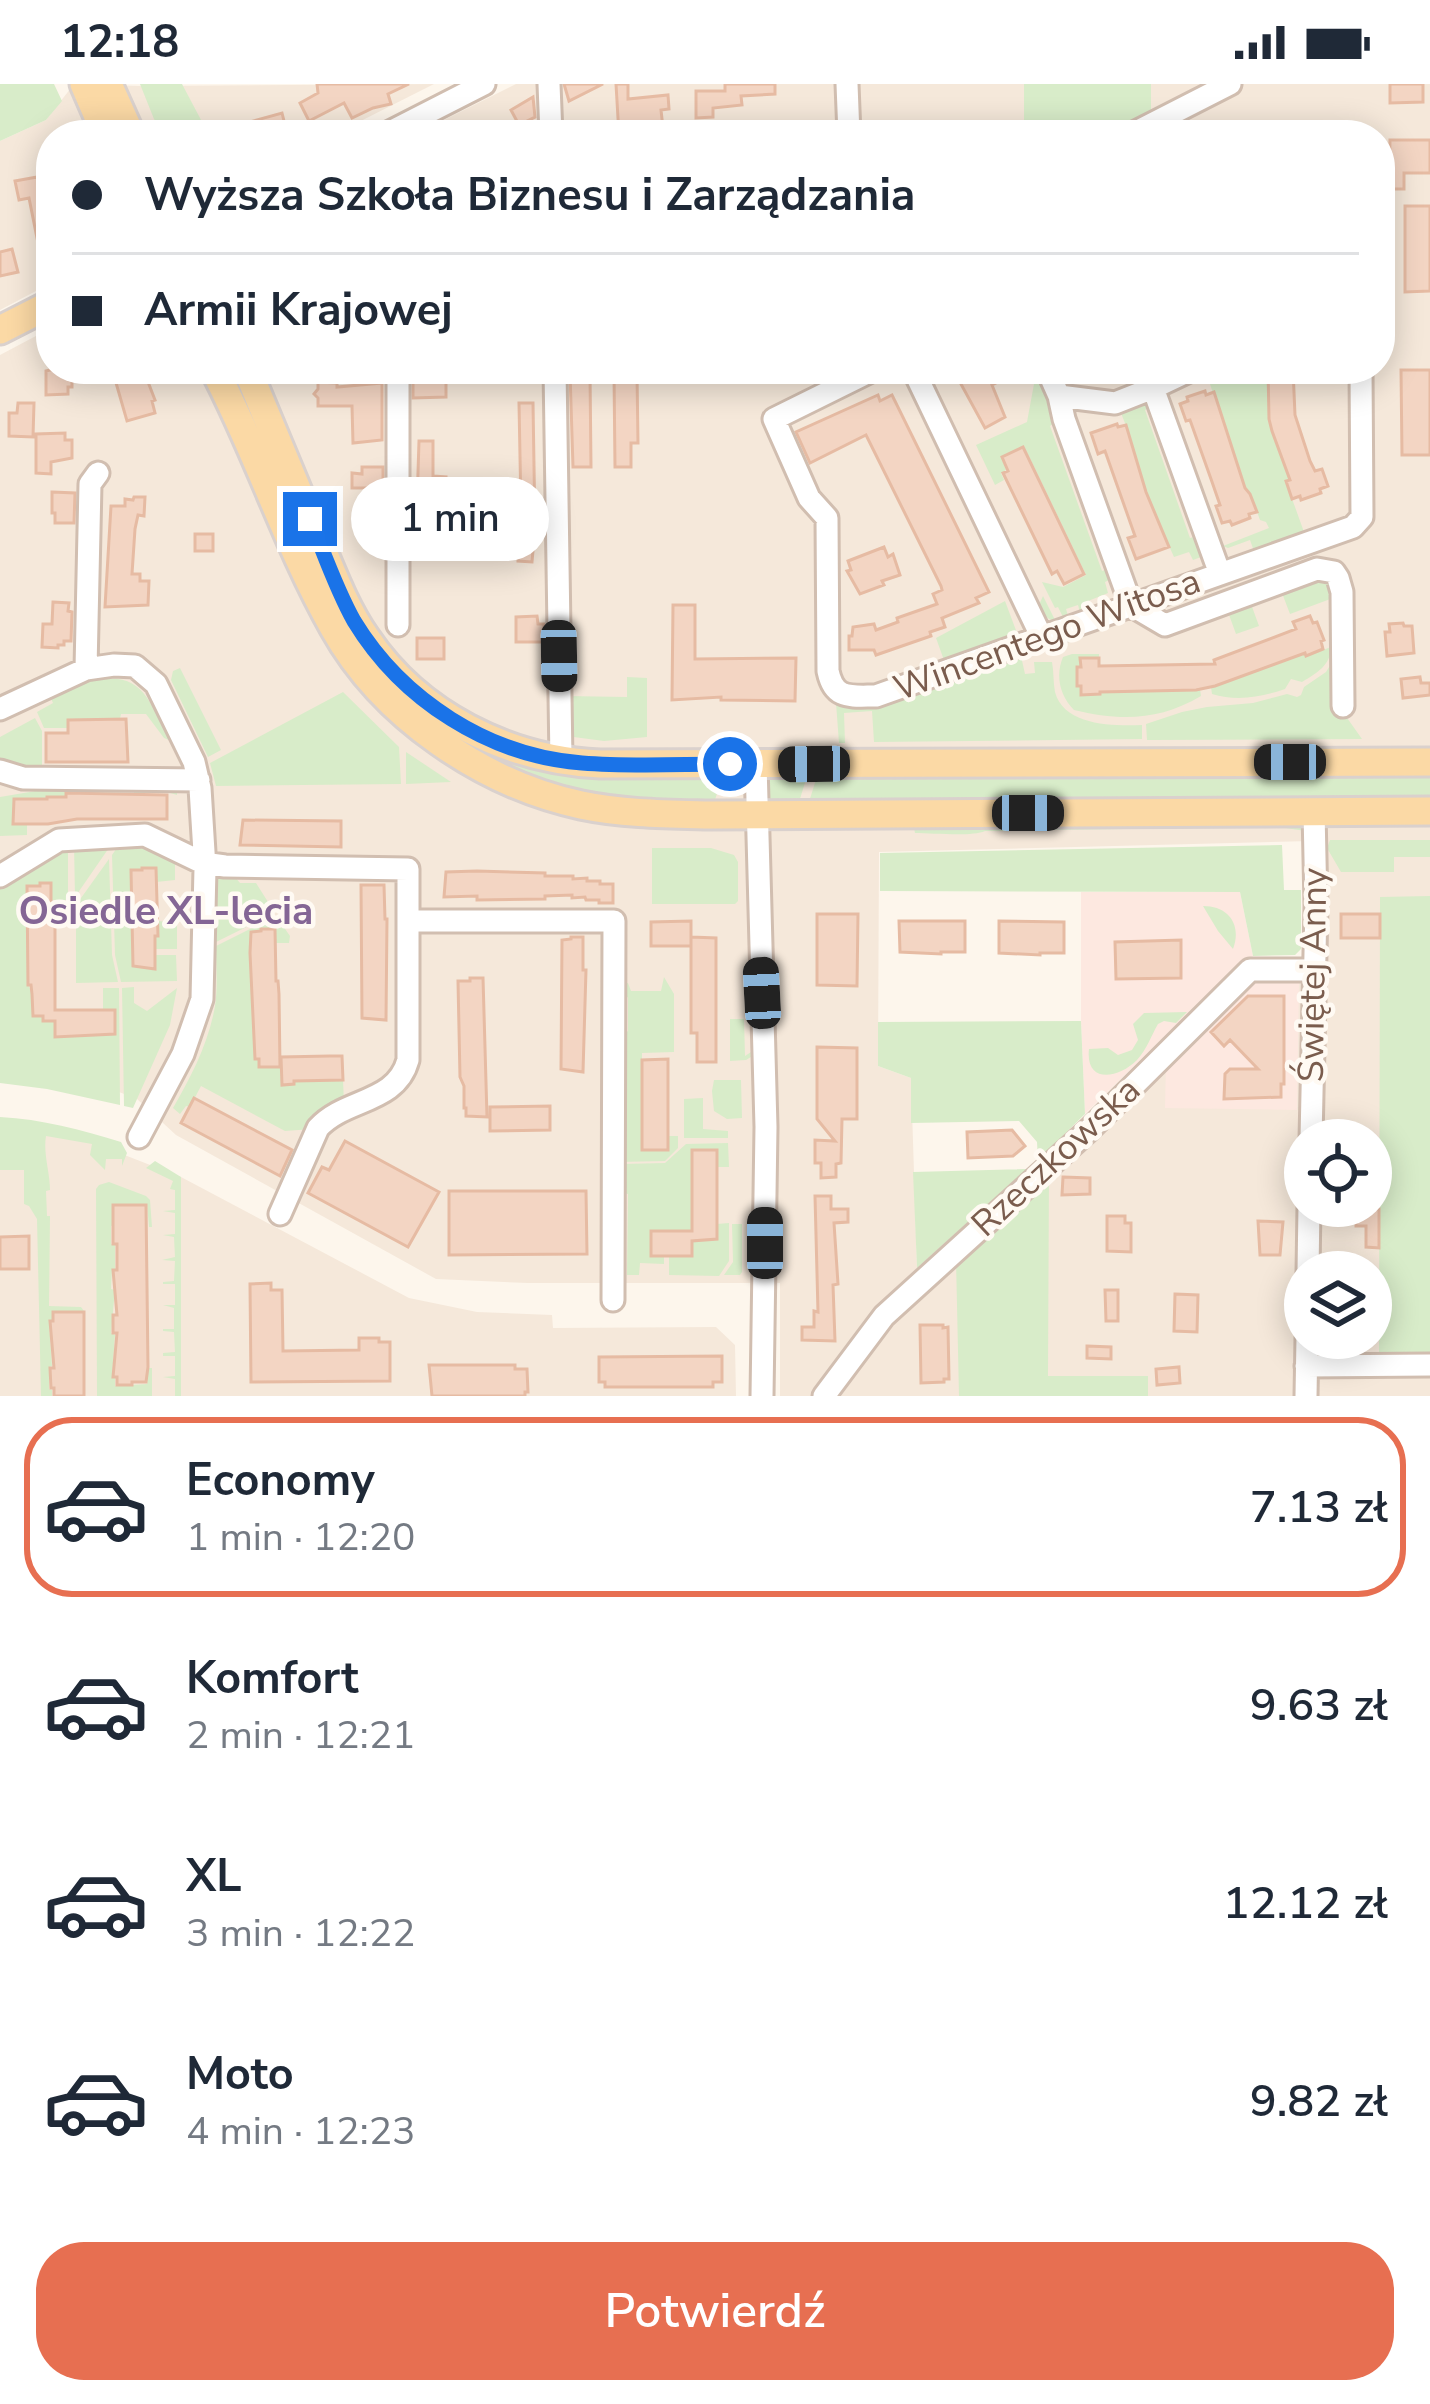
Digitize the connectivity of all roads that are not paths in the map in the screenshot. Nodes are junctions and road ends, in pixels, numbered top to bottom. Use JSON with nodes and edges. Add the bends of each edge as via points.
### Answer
{"nodes":[{"id":1,"x":84,"y":84,"type":"edge"},
{"id":2,"x":109,"y":84,"type":"edge"},
{"id":3,"x":484,"y":84,"type":"edge"},
{"id":4,"x":549,"y":84,"type":"edge"},
{"id":5,"x":847,"y":84,"type":"edge"},
{"id":6,"x":1230,"y":84,"type":"edge"},
{"id":7,"x":100,"y":120,"type":"edge"},
{"id":8,"x":125,"y":120,"type":"edge"},
{"id":9,"x":413,"y":120,"type":"edge"},
{"id":10,"x":550,"y":120,"type":"edge"},
{"id":11,"x":848,"y":120,"type":"edge"},
{"id":12,"x":1159,"y":120,"type":"edge"},
{"id":13,"x":36,"y":312,"type":"edge"},
{"id":14,"x":0,"y":330,"type":"edge"},
{"id":15,"x":221,"y":384,"type":"edge"},
{"id":16,"x":253,"y":384,"type":"edge"},
{"id":17,"x":398,"y":384,"type":"edge"},
{"id":18,"x":555,"y":384,"type":"edge"},
{"id":19,"x":845,"y":384,"type":"edge"},
{"id":20,"x":920,"y":384,"type":"edge"},
{"id":21,"x":1053,"y":384,"type":"edge"},
{"id":22,"x":1161,"y":384,"type":"edge"},
{"id":23,"x":1361,"y":384,"type":"edge"},
{"id":24,"x":1153,"y":388,"type":"junction"},
{"id":25,"x":1059,"y":396,"type":"junction"},
{"id":26,"x":98,"y":473,"type":"dead end"},
{"id":27,"x":1220,"y":574,"type":"junction"},
{"id":28,"x":1131,"y":605,"type":"junction"},
{"id":29,"x":398,"y":625,"type":"dead end"},
{"id":30,"x":1042,"y":638,"type":"junction"},
{"id":31,"x":86,"y":669,"type":"junction"},
{"id":32,"x":1342,"y":706,"type":"dead end"},
{"id":33,"x":0,"y":710,"type":"edge"},
{"id":34,"x":561,"y":752,"type":"junction"},
{"id":35,"x":1430,"y":762,"type":"edge"},
{"id":36,"x":756,"y":764,"type":"junction"},
{"id":37,"x":0,"y":771,"type":"edge"},
{"id":38,"x":199,"y":780,"type":"junction"},
{"id":39,"x":1314,"y":811,"type":"junction"},
{"id":40,"x":1430,"y":811,"type":"edge"},
{"id":41,"x":755,"y":814,"type":"junction"},
{"id":42,"x":202,"y":863,"type":"junction"},
{"id":43,"x":0,"y":876,"type":"edge"},
{"id":44,"x":408,"y":921,"type":"junction"},
{"id":45,"x":1314,"y":970,"type":"junction"},
{"id":46,"x":1311,"y":1119,"type":"edge"},
{"id":47,"x":139,"y":1137,"type":"dead end"},
{"id":48,"x":280,"y":1214,"type":"dead end"},
{"id":49,"x":613,"y":1300,"type":"dead end"},
{"id":50,"x":1306,"y":1359,"type":"edge"},
{"id":51,"x":1430,"y":1365,"type":"edge"},
{"id":52,"x":1306,"y":1366,"type":"junction"},
{"id":53,"x":762,"y":1396,"type":"edge"},
{"id":54,"x":824,"y":1396,"type":"edge"},
{"id":55,"x":1306,"y":1396,"type":"edge"}],
"edges":[{"from":1,"to":7,"type":"main road"},
{"from":2,"to":8,"type":"main road"},
{"from":3,"to":9,"type":"street"},
{"from":4,"to":10,"type":"street"},
{"from":5,"to":11,"type":"street"},
{"from":6,"to":12,"type":"street"},
{"from":13,"to":14,"type":"main road"},
{"from":15,"to":41,"type":"main road","via":[[335,631],[415,722],[473,763],[578,805]]},
{"from":16,"to":34,"type":"main road","via":[[341,594],[377,652],[458,724],[524,752]]},
{"from":17,"to":29,"type":"street"},
{"from":18,"to":34,"type":"street"},
{"from":19,"to":30,"type":"street","name":"Wincentego Witosa","via":[[774,419],[827,518],[831,685],[849,696],[875,696]]},
{"from":20,"to":30,"type":"street"},
{"from":21,"to":25,"type":"street"},
{"from":22,"to":24,"type":"street"},
{"from":23,"to":27,"type":"street","name":"Wincentego Witosa","via":[[1361,517],[1354,527]]},
{"from":24,"to":25,"type":"street","via":[[1115,403]]},
{"from":24,"to":27,"type":"street"},
{"from":25,"to":28,"type":"street"},
{"from":26,"to":31,"type":"street","via":[[90,484]]},
{"from":27,"to":28,"type":"street","name":"Wincentego Witosa"},
{"from":28,"to":30,"type":"street","name":"Wincentego Witosa"},
{"from":28,"to":32,"type":"street","via":[[1165,625],[1317,569],[1334,572],[1342,592]]},
{"from":31,"to":33,"type":"street"},
{"from":31,"to":38,"type":"street","via":[[135,666],[146,673]]},
{"from":34,"to":36,"type":"main road","via":[[600,764]]},
{"from":35,"to":36,"type":"main road"},
{"from":36,"to":41,"type":"street"},
{"from":37,"to":38,"type":"street"},
{"from":38,"to":42,"type":"street"},
{"from":39,"to":40,"type":"main road"},
{"from":39,"to":41,"type":"main road"},
{"from":39,"to":45,"type":"street","name":"Świętej Anny"},
{"from":41,"to":53,"type":"street","via":[[766,1127]]},
{"from":42,"to":43,"type":"street","via":[[145,836],[59,840]]},
{"from":42,"to":44,"type":"street","via":[[408,869]]},
{"from":42,"to":47,"type":"street","via":[[202,999]]},
{"from":44,"to":48,"type":"street","via":[[404,1073],[383,1094],[341,1109],[318,1128]]},
{"from":44,"to":49,"type":"street","via":[[614,921]]},
{"from":45,"to":46,"type":"street","name":"Świętej Anny"},
{"from":45,"to":54,"type":"street","name":"Rzeczkowska","via":[[1250,970],[884,1316]]},
{"from":50,"to":52,"type":"street"},
{"from":51,"to":52,"type":"street"},
{"from":52,"to":55,"type":"street"}]}
